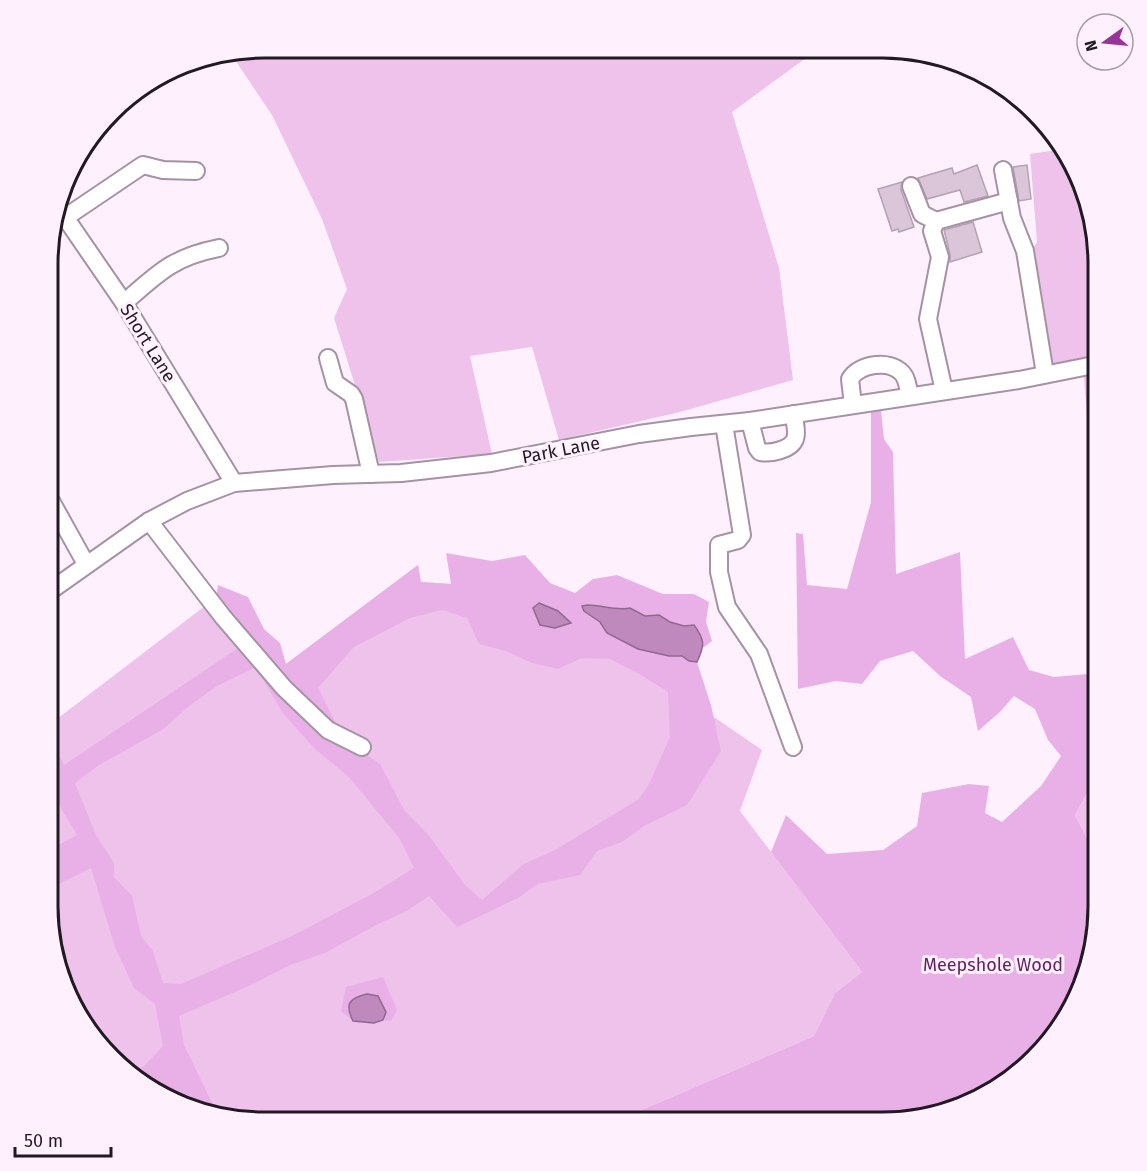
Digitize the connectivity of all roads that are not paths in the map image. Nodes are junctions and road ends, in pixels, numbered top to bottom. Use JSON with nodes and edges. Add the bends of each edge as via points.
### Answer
{"nodes":[{"id":1,"x":1003,"y":170,"type":"dead end"},
{"id":2,"x":196,"y":171,"type":"dead end"},
{"id":3,"x":911,"y":186,"type":"dead end"},
{"id":4,"x":1009,"y":201,"type":"junction"},
{"id":5,"x":66,"y":210,"type":"edge"},
{"id":6,"x":64,"y":215,"type":"edge"},
{"id":7,"x":936,"y":221,"type":"junction"},
{"id":8,"x":219,"y":248,"type":"dead end"},
{"id":9,"x":124,"y":303,"type":"junction"},
{"id":10,"x":328,"y":358,"type":"dead end"},
{"id":11,"x":1088,"y":366,"type":"edge"},
{"id":12,"x":1045,"y":374,"type":"junction"},
{"id":13,"x":944,"y":391,"type":"junction"},
{"id":14,"x":910,"y":396,"type":"junction"},
{"id":15,"x":853,"y":405,"type":"junction"},
{"id":16,"x":794,"y":414,"type":"junction"},
{"id":17,"x":750,"y":421,"type":"junction"},
{"id":18,"x":724,"y":424,"type":"junction"},
{"id":19,"x":371,"y":474,"type":"junction"},
{"id":20,"x":234,"y":483,"type":"junction"},
{"id":21,"x":58,"y":514,"type":"edge"},
{"id":22,"x":149,"y":521,"type":"junction"},
{"id":23,"x":86,"y":564,"type":"junction"},
{"id":24,"x":58,"y":585,"type":"edge"},
{"id":25,"x":362,"y":747,"type":"dead end"},
{"id":26,"x":793,"y":747,"type":"dead end"}],
"edges":[{"from":1,"to":4,"type":"street"},
{"from":2,"to":5,"type":"street","via":[[143,165]]},
{"from":3,"to":7,"type":"street","via":[[922,214]]},
{"from":4,"to":7,"type":"street"},
{"from":4,"to":12,"type":"street","via":[[1025,251]]},
{"from":6,"to":9,"type":"street","name":"Short Lane"},
{"from":7,"to":13,"type":"street","via":[[932,231],[940,257],[928,319]]},
{"from":8,"to":9,"type":"street","via":[[198,252],[167,266]]},
{"from":9,"to":20,"type":"street","name":"Short Lane"},
{"from":10,"to":19,"type":"street","via":[[335,383],[354,399]]},
{"from":11,"to":12,"type":"street","name":"Park Lane"},
{"from":12,"to":13,"type":"street","name":"Park Lane"},
{"from":13,"to":14,"type":"street","name":"Park Lane"},
{"from":14,"to":15,"type":"street","name":"Park Lane"},
{"from":14,"to":15,"type":"street","via":[[899,370],[868,366],[850,379]]},
{"from":15,"to":16,"type":"street","name":"Park Lane"},
{"from":16,"to":17,"type":"street","name":"Park Lane"},
{"from":16,"to":17,"type":"street","via":[[793,442],[769,452],[757,448]]},
{"from":17,"to":18,"type":"street","name":"Park Lane"},
{"from":18,"to":19,"type":"street","name":"Park Lane","via":[[639,434],[491,463]]},
{"from":18,"to":26,"type":"street","via":[[742,535],[719,545],[723,595],[734,620],[759,654]]},
{"from":19,"to":20,"type":"street","name":"Park Lane"},
{"from":20,"to":22,"type":"street","name":"Park Lane"},
{"from":21,"to":23,"type":"street"},
{"from":22,"to":23,"type":"street","name":"Park Lane"},
{"from":22,"to":25,"type":"street","via":[[223,617],[285,688],[328,730]]},
{"from":23,"to":24,"type":"street","name":"Park Lane"}]}
